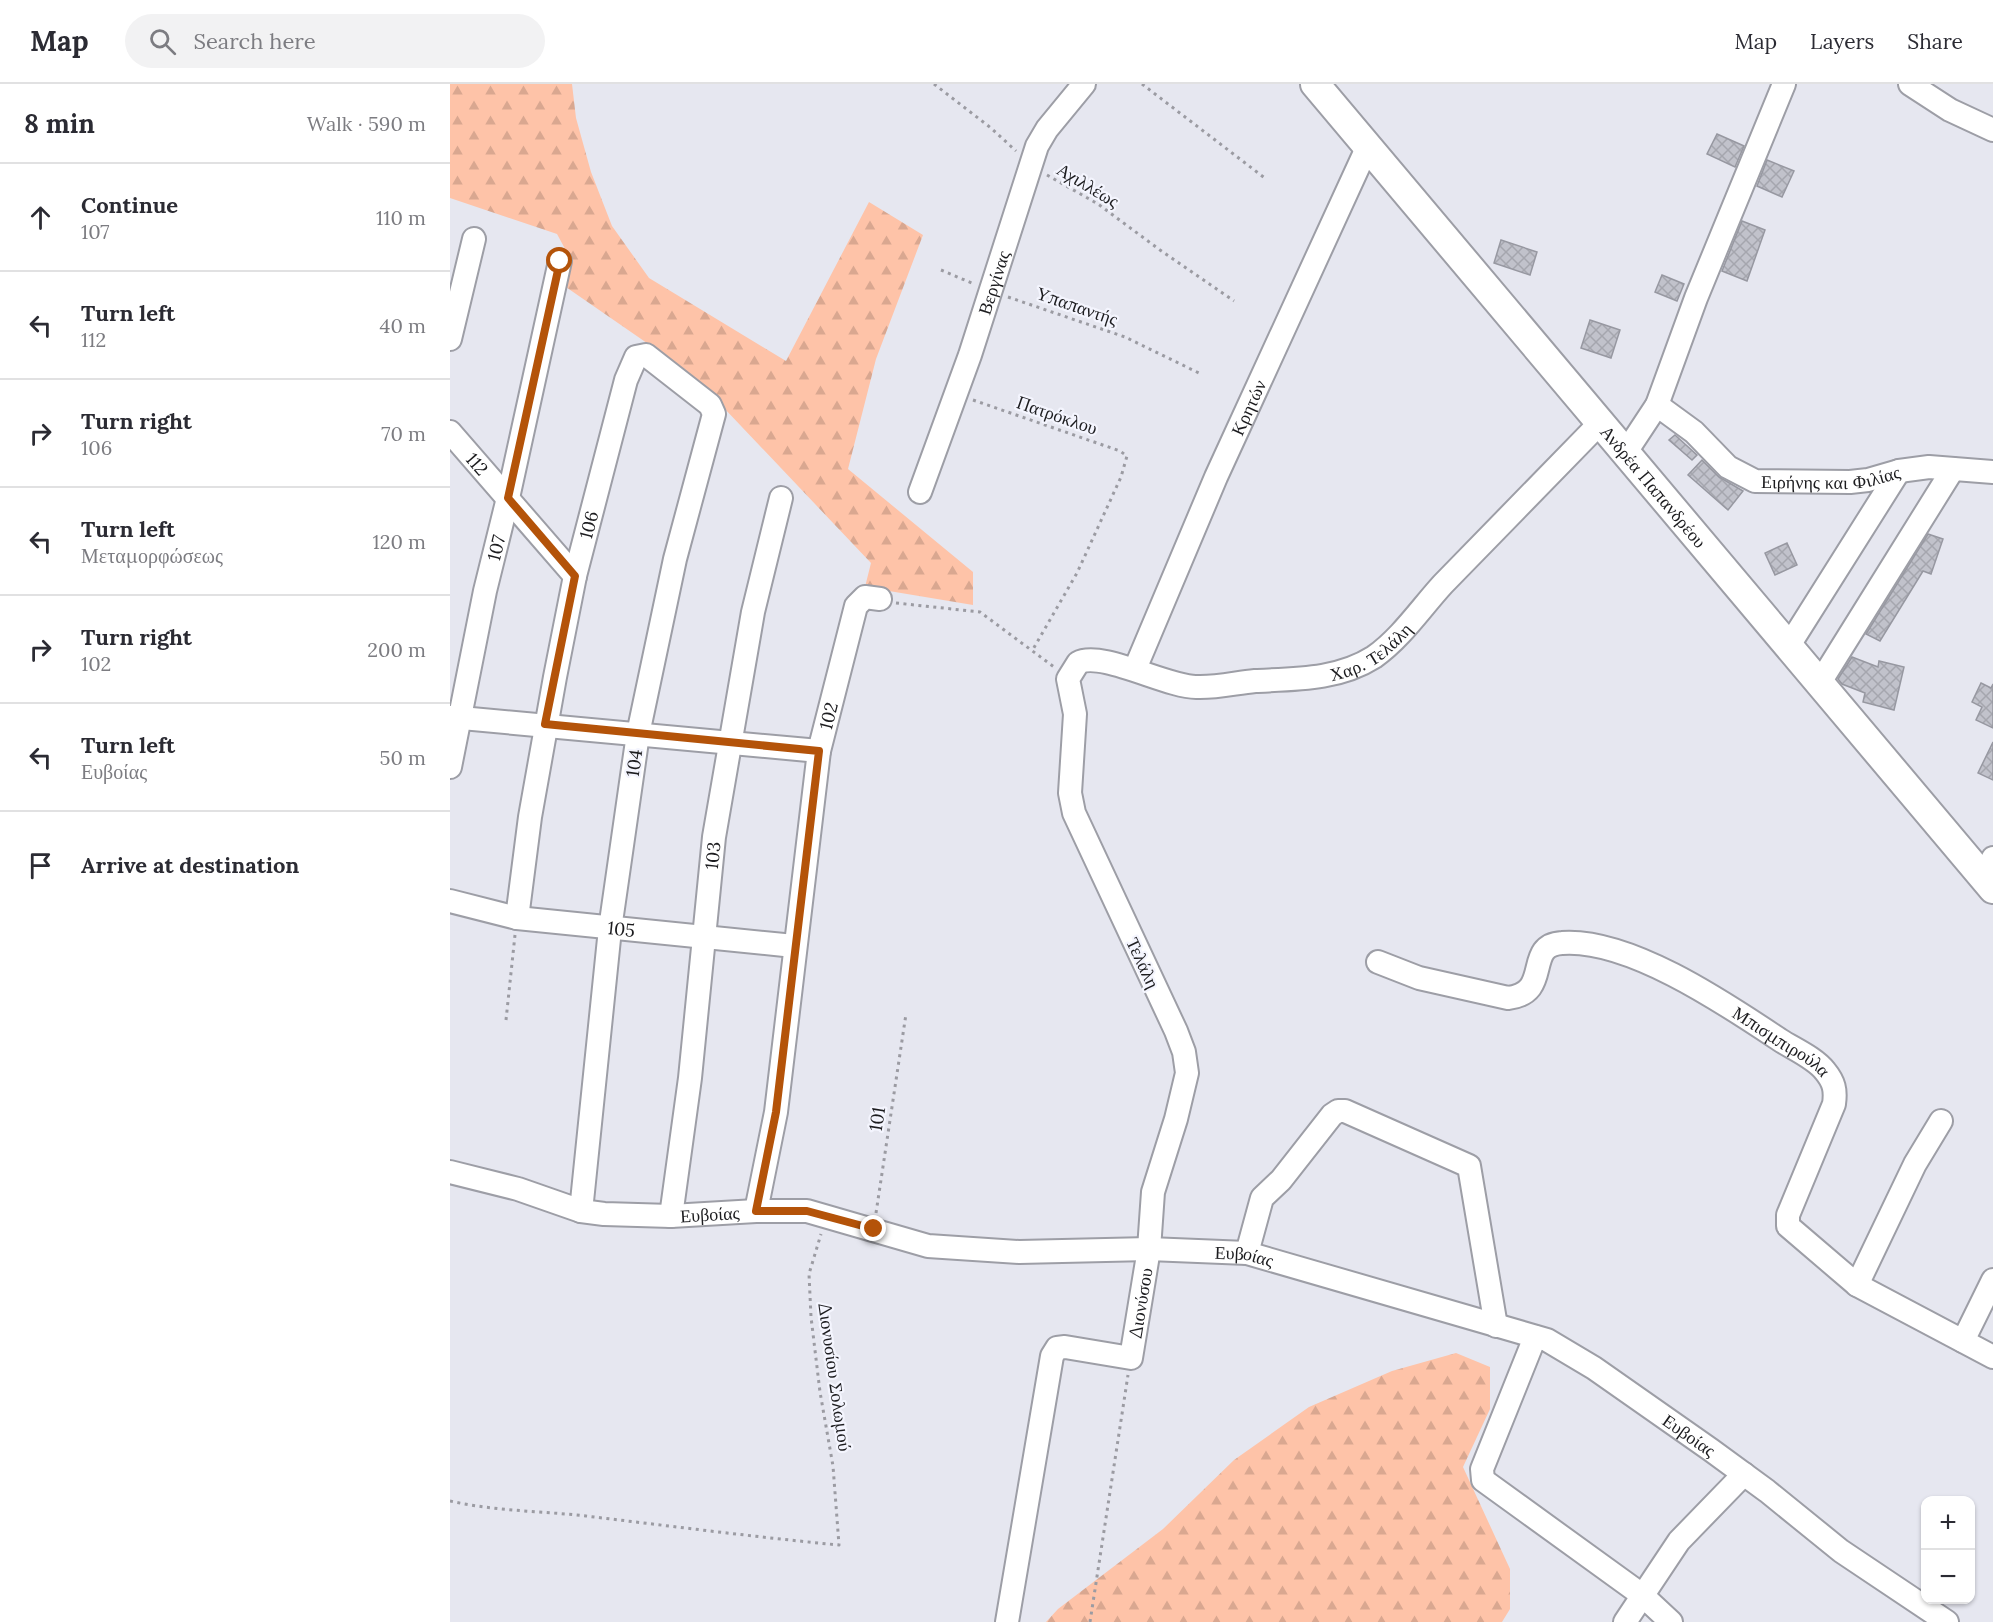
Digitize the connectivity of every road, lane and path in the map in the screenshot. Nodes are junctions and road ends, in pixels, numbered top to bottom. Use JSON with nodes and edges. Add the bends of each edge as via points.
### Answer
{"nodes":[{"id":1,"x":934,"y":84,"type":"edge"},
{"id":2,"x":1084,"y":84,"type":"edge"},
{"id":3,"x":1142,"y":84,"type":"edge"},
{"id":4,"x":1315,"y":84,"type":"edge"},
{"id":5,"x":1784,"y":84,"type":"edge"},
{"id":6,"x":1910,"y":84,"type":"edge"},
{"id":7,"x":1993,"y":130,"type":"edge"},
{"id":8,"x":1367,"y":148,"type":"junction"},
{"id":9,"x":1032,"y":167,"type":"junction"},
{"id":10,"x":1266,"y":179,"type":"dead end"},
{"id":11,"x":474,"y":239,"type":"dead end"},
{"id":12,"x":560,"y":261,"type":"dead end"},
{"id":13,"x":941,"y":270,"type":"dead end"},
{"id":14,"x":989,"y":291,"type":"junction"},
{"id":15,"x":1234,"y":301,"type":"dead end"},
{"id":16,"x":450,"y":339,"type":"edge"},
{"id":17,"x":646,"y":355,"type":"joint"},
{"id":18,"x":1201,"y":374,"type":"dead end"},
{"id":19,"x":956,"y":393,"type":"junction"},
{"id":20,"x":1657,"y":405,"type":"junction"},
{"id":21,"x":1599,"y":424,"type":"junction"},
{"id":22,"x":450,"y":432,"type":"edge"},
{"id":23,"x":1626,"y":452,"type":"junction"},
{"id":24,"x":1953,"y":470,"type":"junction"},
{"id":25,"x":1899,"y":471,"type":"junction"},
{"id":26,"x":1993,"y":472,"type":"edge"},
{"id":27,"x":920,"y":492,"type":"dead end"},
{"id":28,"x":508,"y":498,"type":"junction"},
{"id":29,"x":781,"y":498,"type":"dead end"},
{"id":30,"x":575,"y":576,"type":"junction"},
{"id":31,"x":880,"y":599,"type":"joint"},
{"id":32,"x":1788,"y":647,"type":"junction"},
{"id":33,"x":1032,"y":651,"type":"junction"},
{"id":34,"x":1135,"y":669,"type":"junction"},
{"id":35,"x":1068,"y":679,"type":"junction"},
{"id":36,"x":1819,"y":684,"type":"junction"},
{"id":37,"x":455,"y":718,"type":"edge"},
{"id":38,"x":545,"y":724,"type":"junction"},
{"id":39,"x":638,"y":734,"type":"junction"},
{"id":40,"x":732,"y":742,"type":"junction"},
{"id":41,"x":819,"y":751,"type":"junction"},
{"id":42,"x":450,"y":767,"type":"edge"},
{"id":43,"x":1990,"y":876,"type":"edge"},
{"id":44,"x":450,"y":901,"type":"edge"},
{"id":45,"x":517,"y":918,"type":"junction"},
{"id":46,"x":610,"y":929,"type":"junction"},
{"id":47,"x":705,"y":936,"type":"junction"},
{"id":48,"x":794,"y":946,"type":"junction"},
{"id":49,"x":1378,"y":962,"type":"dead end"},
{"id":50,"x":906,"y":1014,"type":"dead end"},
{"id":51,"x":506,"y":1020,"type":"dead end"},
{"id":52,"x":1941,"y":1121,"type":"dead end"},
{"id":53,"x":450,"y":1172,"type":"edge"},
{"id":54,"x":581,"y":1211,"type":"junction"},
{"id":55,"x":756,"y":1211,"type":"junction"},
{"id":56,"x":826,"y":1215,"type":"junction"},
{"id":57,"x":671,"y":1216,"type":"junction"},
{"id":58,"x":874,"y":1229,"type":"junction"},
{"id":59,"x":1149,"y":1249,"type":"junction"},
{"id":60,"x":1246,"y":1253,"type":"junction"},
{"id":61,"x":1993,"y":1280,"type":"edge"},
{"id":62,"x":1857,"y":1285,"type":"junction"},
{"id":63,"x":1496,"y":1326,"type":"junction"},
{"id":64,"x":1535,"y":1337,"type":"junction"},
{"id":65,"x":1963,"y":1341,"type":"junction"},
{"id":66,"x":1993,"y":1357,"type":"edge"},
{"id":67,"x":1131,"y":1359,"type":"junction"},
{"id":68,"x":1744,"y":1474,"type":"junction"},
{"id":69,"x":450,"y":1501,"type":"edge"},
{"id":70,"x":1642,"y":1595,"type":"junction"},
{"id":71,"x":1007,"y":1622,"type":"edge"},
{"id":72,"x":1090,"y":1622,"type":"edge"},
{"id":73,"x":1625,"y":1622,"type":"edge"},
{"id":74,"x":1671,"y":1622,"type":"edge"},
{"id":75,"x":1947,"y":1622,"type":"edge"}],
"edges":[{"from":1,"to":9,"type":"path","name":"Αχιλλέως","via":[[991,128]]},
{"from":2,"to":9,"type":"street","name":"Βεργίνας","via":[[1047,129],[1037,146]]},
{"from":3,"to":10,"type":"path"},
{"from":4,"to":8,"type":"main road","name":"Ανδρέα Παπανδρέου"},
{"from":5,"to":20,"type":"street","via":[[1696,298]]},
{"from":6,"to":7,"type":"street","via":[[1950,110]]},
{"from":8,"to":21,"type":"main road","name":"Ανδρέα Παπανδρέου"},
{"from":8,"to":34,"type":"street","name":"Κρητών","via":[[1216,477]]},
{"from":9,"to":14,"type":"street","name":"Βεργίνας"},
{"from":9,"to":15,"type":"path","name":"Αχιλλέως","via":[[1098,204]]},
{"from":11,"to":16,"type":"street"},
{"from":12,"to":28,"type":"street","name":"107"},
{"from":13,"to":14,"type":"path","name":"Υπαπαντής"},
{"from":14,"to":18,"type":"path","name":"Υπαπαντής","via":[[1125,337]]},
{"from":14,"to":19,"type":"street","name":"Βεργίνας"},
{"from":17,"to":30,"type":"street","name":"106","via":[[636,357],[626,380]]},
{"from":17,"to":39,"type":"street","name":"104","via":[[710,405],[714,414],[675,559]]},
{"from":19,"to":27,"type":"street","name":"Βεργίνας"},
{"from":19,"to":33,"type":"path","name":"Πατρόκλου","via":[[1127,456],[1077,573]]},
{"from":20,"to":23,"type":"street"},
{"from":20,"to":25,"type":"street","name":"Ειρήνης και Φιλίας","via":[[1694,432],[1728,467],[1755,481],[1850,482]]},
{"from":21,"to":23,"type":"main road","name":"Ανδρέα Παπανδρέου"},
{"from":21,"to":34,"type":"street","name":"Χαρ. Τελάλη","via":[[1374,657],[1309,679],[1206,688],[1181,687]]},
{"from":22,"to":28,"type":"street","name":"112"},
{"from":23,"to":32,"type":"main road","name":"Ανδρέα Παπανδρέου"},
{"from":24,"to":25,"type":"street","name":"Ειρήνης και Φιλίας","via":[[1929,467]]},
{"from":24,"to":26,"type":"street","name":"Ειρήνης και Φιλίας"},
{"from":24,"to":36,"type":"street"},
{"from":25,"to":32,"type":"street"},
{"from":28,"to":30,"type":"street","name":"112"},
{"from":28,"to":37,"type":"street","name":"107"},
{"from":29,"to":40,"type":"street","name":"103","via":[[753,612]]},
{"from":30,"to":38,"type":"street","name":"106"},
{"from":31,"to":33,"type":"path","via":[[980,612]]},
{"from":31,"to":41,"type":"street","name":"102","via":[[865,597],[856,606]]},
{"from":32,"to":36,"type":"main road","name":"Ανδρέα Παπανδρέου"},
{"from":33,"to":35,"type":"path"},
{"from":34,"to":35,"type":"street","name":"Χαρ. Τελάλη","via":[[1084,660]]},
{"from":35,"to":59,"type":"street","name":"Τελάλη","via":[[1075,714],[1070,793],[1074,813],[1176,1031],[1186,1063],[1185,1086],[1153,1192]]},
{"from":36,"to":43,"type":"main road","name":"Ανδρέα Παπανδρέου"},
{"from":37,"to":38,"type":"street"},
{"from":37,"to":42,"type":"street","name":"107"},
{"from":38,"to":39,"type":"street"},
{"from":38,"to":45,"type":"street","name":"106"},
{"from":39,"to":40,"type":"street"},
{"from":39,"to":46,"type":"street","name":"104"},
{"from":40,"to":41,"type":"street"},
{"from":40,"to":47,"type":"street","name":"103","via":[[714,837]]},
{"from":41,"to":48,"type":"street","name":"102"},
{"from":44,"to":45,"type":"street","name":"105"},
{"from":45,"to":46,"type":"street","name":"105"},
{"from":45,"to":51,"type":"path"},
{"from":46,"to":47,"type":"street","name":"105"},
{"from":46,"to":54,"type":"street","name":"104"},
{"from":47,"to":48,"type":"street","name":"105"},
{"from":47,"to":57,"type":"street","name":"103"},
{"from":48,"to":55,"type":"street","name":"102","via":[[776,1112]]},
{"from":49,"to":62,"type":"street","name":"Μπισμπιρούλα","via":[[1419,978],[1508,998],[1528,992],[1543,951],[1550,945],[1591,945],[1666,972],[1720,1000],[1823,1068],[1836,1090],[1834,1104],[1787,1223]]},
{"from":50,"to":58,"type":"path","name":"101"},
{"from":52,"to":62,"type":"street","via":[[1915,1164]]},
{"from":53,"to":54,"type":"street","name":"Ευβοίας"},
{"from":54,"to":57,"type":"street","name":"Ευβοίας"},
{"from":55,"to":56,"type":"street","name":"Ευβοίας"},
{"from":55,"to":57,"type":"street","name":"Ευβοίας"},
{"from":56,"to":58,"type":"street","name":"Ευβοίας"},
{"from":56,"to":69,"type":"path","name":"Διονυσίου Σολωμού","via":[[809,1274],[840,1545],[474,1507]]},
{"from":58,"to":59,"type":"street","name":"Ευβοίας","via":[[928,1246],[958,1249]]},
{"from":59,"to":60,"type":"street","name":"Ευβοίας"},
{"from":59,"to":67,"type":"street","name":"Διονύσου"},
{"from":60,"to":63,"type":"street","name":"Ευβοίας"},
{"from":60,"to":63,"type":"street","via":[[1262,1198],[1332,1115],[1345,1112],[1469,1166]]},
{"from":61,"to":65,"type":"street"},
{"from":62,"to":65,"type":"street","name":"Μπισμπιρούλα"},
{"from":63,"to":64,"type":"street","name":"Ευβοίας"},
{"from":64,"to":68,"type":"street","name":"Ευβοίας","via":[[1594,1368]]},
{"from":64,"to":70,"type":"street","via":[[1482,1477]]},
{"from":65,"to":66,"type":"street","name":"Μπισμπιρούλα"},
{"from":67,"to":71,"type":"street","via":[[1065,1347],[1053,1352]]},
{"from":67,"to":72,"type":"path"},
{"from":68,"to":70,"type":"street","via":[[1679,1541]]},
{"from":68,"to":75,"type":"street","name":"Ευβοίας","via":[[1841,1551]]},
{"from":70,"to":73,"type":"street"},
{"from":70,"to":74,"type":"street"}]}
